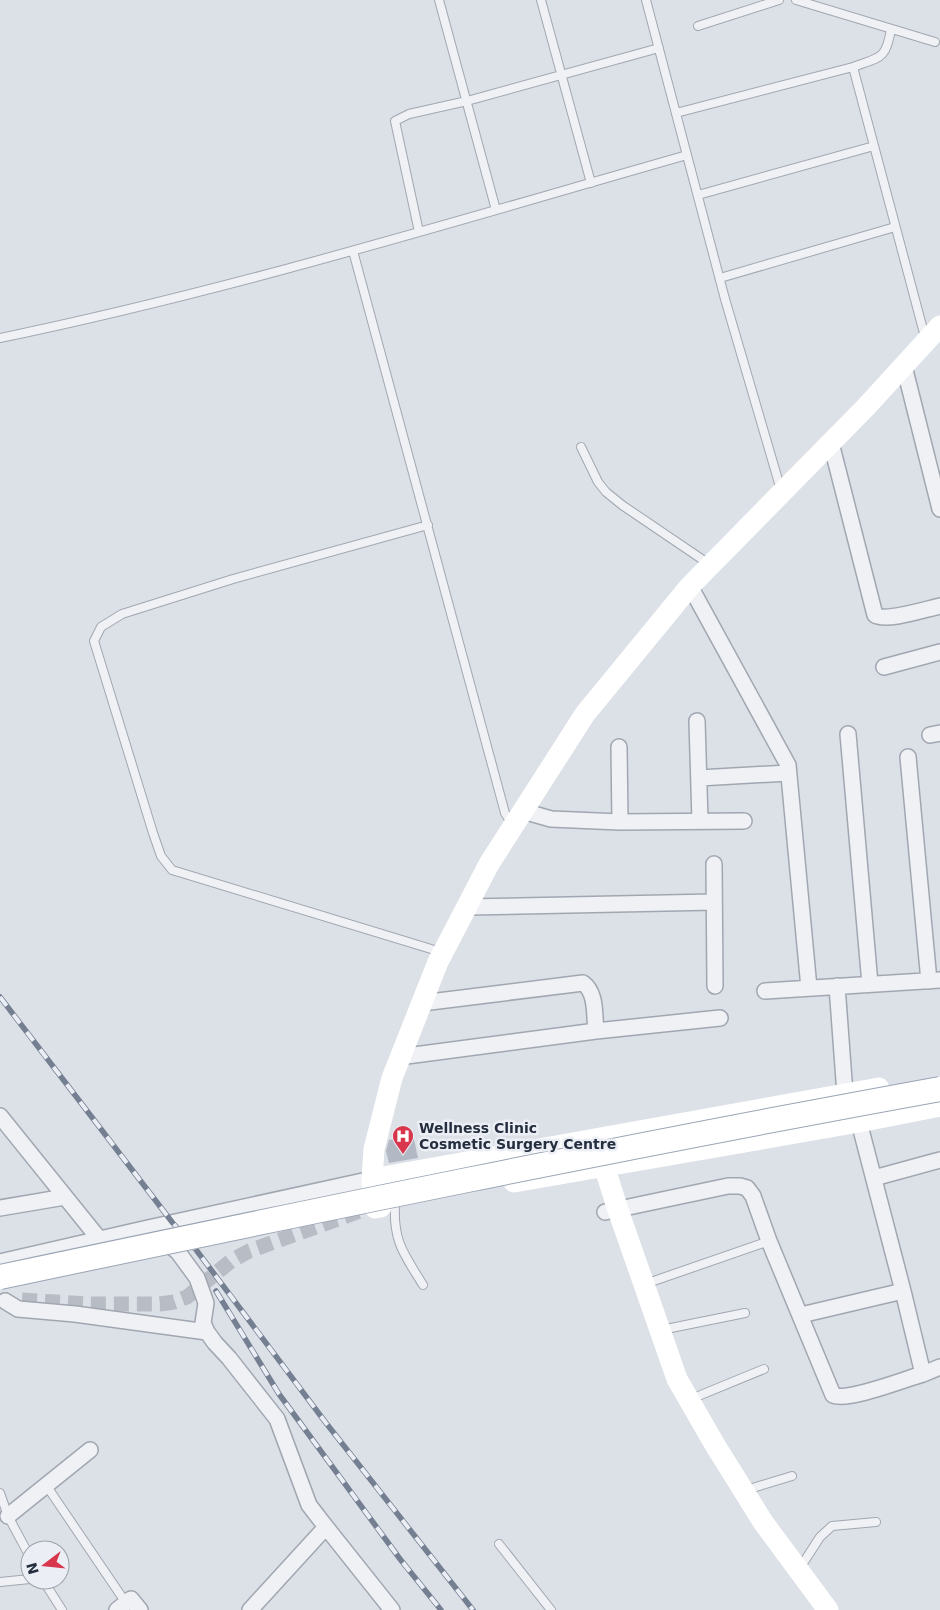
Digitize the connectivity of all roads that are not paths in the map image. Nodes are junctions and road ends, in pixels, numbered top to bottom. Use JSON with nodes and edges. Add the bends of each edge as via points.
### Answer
{"nodes":[{"id":1,"x":439,"y":0,"type":"edge"},
{"id":2,"x":541,"y":0,"type":"edge"},
{"id":3,"x":646,"y":0,"type":"edge"},
{"id":4,"x":779,"y":0,"type":"edge"},
{"id":5,"x":796,"y":0,"type":"edge"},
{"id":6,"x":698,"y":26,"type":"dead end"},
{"id":7,"x":891,"y":29,"type":"junction"},
{"id":8,"x":935,"y":42,"type":"dead end"},
{"id":9,"x":658,"y":48,"type":"junction"},
{"id":10,"x":853,"y":66,"type":"junction"},
{"id":11,"x":562,"y":75,"type":"junction"},
{"id":12,"x":466,"y":101,"type":"junction"},
{"id":13,"x":676,"y":114,"type":"junction"},
{"id":14,"x":874,"y":146,"type":"junction"},
{"id":15,"x":687,"y":155,"type":"junction"},
{"id":16,"x":591,"y":183,"type":"junction"},
{"id":17,"x":698,"y":195,"type":"junction"},
{"id":18,"x":496,"y":210,"type":"junction"},
{"id":19,"x":895,"y":227,"type":"junction"},
{"id":20,"x":419,"y":232,"type":"junction"},
{"id":21,"x":353,"y":250,"type":"junction"},
{"id":22,"x":720,"y":278,"type":"junction"},
{"id":23,"x":933,"y":334,"type":"edge"},
{"id":24,"x":0,"y":338,"type":"edge"},
{"id":25,"x":904,"y":366,"type":"junction"},
{"id":26,"x":831,"y":443,"type":"junction"},
{"id":27,"x":581,"y":447,"type":"dead end"},
{"id":28,"x":782,"y":493,"type":"junction"},
{"id":29,"x":940,"y":509,"type":"edge"},
{"id":30,"x":428,"y":525,"type":"junction"},
{"id":31,"x":710,"y":566,"type":"junction"},
{"id":32,"x":690,"y":586,"type":"junction"},
{"id":33,"x":940,"y":606,"type":"edge"},
{"id":34,"x":940,"y":652,"type":"edge"},
{"id":35,"x":884,"y":668,"type":"dead end"},
{"id":36,"x":697,"y":721,"type":"dead end"},
{"id":37,"x":848,"y":734,"type":"dead end"},
{"id":38,"x":619,"y":747,"type":"dead end"},
{"id":39,"x":908,"y":757,"type":"dead end"},
{"id":40,"x":788,"y":774,"type":"junction"},
{"id":41,"x":699,"y":778,"type":"junction"},
{"id":42,"x":518,"y":819,"type":"junction"},
{"id":43,"x":744,"y":821,"type":"dead end"},
{"id":44,"x":620,"y":822,"type":"junction"},
{"id":45,"x":700,"y":822,"type":"junction"},
{"id":46,"x":714,"y":864,"type":"dead end"},
{"id":47,"x":714,"y":902,"type":"junction"},
{"id":48,"x":467,"y":907,"type":"junction"},
{"id":49,"x":443,"y":953,"type":"junction"},
{"id":50,"x":934,"y":980,"type":"edge"},
{"id":51,"x":870,"y":984,"type":"junction"},
{"id":52,"x":715,"y":986,"type":"dead end"},
{"id":53,"x":837,"y":986,"type":"junction"},
{"id":54,"x":809,"y":988,"type":"junction"},
{"id":55,"x":764,"y":991,"type":"dead end"},
{"id":56,"x":422,"y":1003,"type":"junction"},
{"id":57,"x":720,"y":1018,"type":"dead end"},
{"id":58,"x":596,"y":1031,"type":"junction"},
{"id":59,"x":399,"y":1057,"type":"junction"},
{"id":60,"x":940,"y":1077,"type":"edge"},
{"id":61,"x":940,"y":1089,"type":"edge"},
{"id":62,"x":845,"y":1094,"type":"junction"},
{"id":63,"x":940,"y":1106,"type":"edge"},
{"id":64,"x":1,"y":1122,"type":"edge"},
{"id":65,"x":859,"y":1122,"type":"junction"},
{"id":66,"x":590,"y":1140,"type":"junction"},
{"id":67,"x":940,"y":1160,"type":"edge"},
{"id":68,"x":599,"y":1167,"type":"junction"},
{"id":69,"x":874,"y":1178,"type":"junction"},
{"id":70,"x":372,"y":1179,"type":"junction"},
{"id":71,"x":65,"y":1197,"type":"junction"},
{"id":72,"x":0,"y":1208,"type":"edge"},
{"id":73,"x":377,"y":1208,"type":"junction"},
{"id":74,"x":612,"y":1211,"type":"junction"},
{"id":75,"x":148,"y":1228,"type":"junction"},
{"id":76,"x":100,"y":1240,"type":"junction"},
{"id":77,"x":769,"y":1241,"type":"junction"},
{"id":78,"x":0,"y":1262,"type":"edge"},
{"id":79,"x":0,"y":1277,"type":"edge"},
{"id":80,"x":423,"y":1285,"type":"dead end"},
{"id":81,"x":643,"y":1285,"type":"junction"},
{"id":82,"x":904,"y":1291,"type":"junction"},
{"id":83,"x":22,"y":1300,"type":"tunnel mouth"},
{"id":84,"x":3,"y":1301,"type":"edge"},
{"id":85,"x":745,"y":1313,"type":"dead end"},
{"id":86,"x":801,"y":1315,"type":"junction"},
{"id":87,"x":659,"y":1330,"type":"junction"},
{"id":88,"x":208,"y":1332,"type":"junction"},
{"id":89,"x":940,"y":1367,"type":"edge"},
{"id":90,"x":764,"y":1369,"type":"dead end"},
{"id":91,"x":923,"y":1374,"type":"junction"},
{"id":92,"x":689,"y":1399,"type":"junction"},
{"id":93,"x":90,"y":1450,"type":"dead end"},
{"id":94,"x":792,"y":1476,"type":"dead end"},
{"id":95,"x":46,"y":1486,"type":"junction"},
{"id":96,"x":744,"y":1491,"type":"junction"},
{"id":97,"x":0,"y":1493,"type":"edge"},
{"id":98,"x":8,"y":1516,"type":"junction"},
{"id":99,"x":876,"y":1522,"type":"dead end"},
{"id":100,"x":326,"y":1527,"type":"junction"},
{"id":101,"x":21,"y":1540,"type":"edge"},
{"id":102,"x":499,"y":1544,"type":"dead end"},
{"id":103,"x":799,"y":1570,"type":"junction"},
{"id":104,"x":20,"y":1580,"type":"edge"},
{"id":105,"x":0,"y":1582,"type":"edge"},
{"id":106,"x":49,"y":1590,"type":"edge"},
{"id":107,"x":122,"y":1606,"type":"edge"},
{"id":108,"x":62,"y":1610,"type":"edge"},
{"id":109,"x":140,"y":1610,"type":"edge"},
{"id":110,"x":250,"y":1610,"type":"edge"},
{"id":111,"x":392,"y":1610,"type":"edge"},
{"id":112,"x":551,"y":1610,"type":"edge"},
{"id":113,"x":814,"y":1610,"type":"edge"},
{"id":114,"x":828,"y":1610,"type":"edge"}],
"edges":[{"from":1,"to":12,"type":"lane"},
{"from":2,"to":11,"type":"lane"},
{"from":3,"to":9,"type":"lane"},
{"from":4,"to":6,"type":"lane"},
{"from":5,"to":7,"type":"lane"},
{"from":7,"to":8,"type":"lane"},
{"from":7,"to":10,"type":"lane","via":[[886,51],[880,57]]},
{"from":9,"to":11,"type":"lane"},
{"from":9,"to":13,"type":"lane"},
{"from":10,"to":13,"type":"lane"},
{"from":10,"to":14,"type":"lane"},
{"from":11,"to":12,"type":"lane"},
{"from":11,"to":16,"type":"lane"},
{"from":12,"to":18,"type":"lane"},
{"from":12,"to":20,"type":"lane","via":[[409,114],[394,121]]},
{"from":13,"to":15,"type":"lane"},
{"from":14,"to":17,"type":"lane"},
{"from":14,"to":19,"type":"lane"},
{"from":15,"to":16,"type":"lane"},
{"from":15,"to":17,"type":"lane"},
{"from":16,"to":18,"type":"lane"},
{"from":17,"to":22,"type":"lane"},
{"from":18,"to":20,"type":"lane"},
{"from":19,"to":22,"type":"lane"},
{"from":19,"to":23,"type":"lane"},
{"from":20,"to":21,"type":"lane"},
{"from":21,"to":24,"type":"lane","via":[[71,324]]},
{"from":21,"to":30,"type":"lane"},
{"from":22,"to":28,"type":"lane"},
{"from":23,"to":25,"type":"street"},
{"from":25,"to":26,"type":"street"},
{"from":25,"to":29,"type":"street"},
{"from":26,"to":28,"type":"street"},
{"from":26,"to":33,"type":"street","via":[[874,615],[889,617]]},
{"from":27,"to":31,"type":"lane","via":[[606,492]]},
{"from":28,"to":31,"type":"street"},
{"from":30,"to":42,"type":"lane","via":[[505,813]]},
{"from":30,"to":49,"type":"lane","via":[[233,579],[122,614],[101,627],[94,642],[153,833],[161,856],[172,870]]},
{"from":31,"to":32,"type":"street"},
{"from":32,"to":40,"type":"street","via":[[788,766]]},
{"from":32,"to":42,"type":"street","via":[[585,714]]},
{"from":34,"to":35,"type":"street"},
{"from":36,"to":41,"type":"street"},
{"from":37,"to":51,"type":"street"},
{"from":38,"to":44,"type":"street"},
{"from":39,"to":50,"type":"street"},
{"from":40,"to":41,"type":"street"},
{"from":40,"to":54,"type":"street"},
{"from":41,"to":45,"type":"street"},
{"from":42,"to":44,"type":"street"},
{"from":42,"to":48,"type":"street","via":[[489,864]]},
{"from":43,"to":45,"type":"street"},
{"from":44,"to":45,"type":"street"},
{"from":46,"to":47,"type":"street"},
{"from":47,"to":48,"type":"street"},
{"from":47,"to":52,"type":"street"},
{"from":48,"to":49,"type":"street"},
{"from":49,"to":56,"type":"street"},
{"from":50,"to":51,"type":"street"},
{"from":51,"to":53,"type":"street"},
{"from":53,"to":54,"type":"street"},
{"from":53,"to":62,"type":"street"},
{"from":54,"to":55,"type":"street"},
{"from":56,"to":58,"type":"street","via":[[583,983],[589,987],[592,997]]},
{"from":56,"to":59,"type":"street"},
{"from":57,"to":58,"type":"street"},
{"from":58,"to":59,"type":"street"},
{"from":59,"to":70,"type":"street","via":[[374,1149]]},
{"from":60,"to":62,"type":"street"},
{"from":61,"to":79,"type":"main road","bridge":true,"via":[[762,1121]]},
{"from":62,"to":66,"type":"street"},
{"from":63,"to":65,"type":"street"},
{"from":64,"to":71,"type":"street"},
{"from":65,"to":68,"type":"street"},
{"from":65,"to":69,"type":"street"},
{"from":66,"to":68,"type":"street"},
{"from":66,"to":70,"type":"street"},
{"from":67,"to":69,"type":"street"},
{"from":68,"to":73,"type":"street"},
{"from":68,"to":74,"type":"street"},
{"from":69,"to":82,"type":"street"},
{"from":70,"to":73,"type":"street"},
{"from":70,"to":75,"type":"street"},
{"from":71,"to":72,"type":"street"},
{"from":71,"to":76,"type":"street"},
{"from":73,"to":80,"type":"lane","via":[[396,1233],[403,1252]]},
{"from":74,"to":77,"type":"street","via":[[740,1186],[747,1188],[752,1196]]},
{"from":74,"to":81,"type":"street"},
{"from":74,"to":113,"type":"street","via":[[643,1326],[666,1385],[714,1468]]},
{"from":75,"to":76,"type":"street"},
{"from":75,"to":88,"type":"street","via":[[178,1252],[197,1278],[206,1303],[203,1322]]},
{"from":76,"to":78,"type":"street"},
{"from":77,"to":81,"type":"lane"},
{"from":77,"to":86,"type":"street"},
{"from":81,"to":87,"type":"street"},
{"from":82,"to":86,"type":"street"},
{"from":82,"to":91,"type":"street"},
{"from":83,"to":84,"type":"street"},
{"from":84,"to":88,"type":"street","via":[[18,1310],[75,1314]]},
{"from":85,"to":87,"type":"lane"},
{"from":86,"to":91,"type":"street","via":[[833,1395],[854,1395]]},
{"from":87,"to":92,"type":"street","via":[[677,1379]]},
{"from":88,"to":100,"type":"street","via":[[277,1419],[308,1505]]},
{"from":89,"to":91,"type":"street"},
{"from":90,"to":92,"type":"lane"},
{"from":92,"to":96,"type":"street"},
{"from":93,"to":95,"type":"street"},
{"from":94,"to":96,"type":"lane"},
{"from":95,"to":98,"type":"street"},
{"from":95,"to":107,"type":"lane"},
{"from":96,"to":103,"type":"street"},
{"from":97,"to":98,"type":"lane"},
{"from":98,"to":101,"type":"lane"},
{"from":99,"to":103,"type":"lane","via":[[832,1526],[820,1537]]},
{"from":100,"to":110,"type":"street"},
{"from":100,"to":111,"type":"street"},
{"from":102,"to":112,"type":"lane"},
{"from":103,"to":114,"type":"street"},
{"from":104,"to":105,"type":"lane"},
{"from":106,"to":108,"type":"lane"},
{"from":107,"to":109,"type":"street","via":[[132,1599]]}]}
